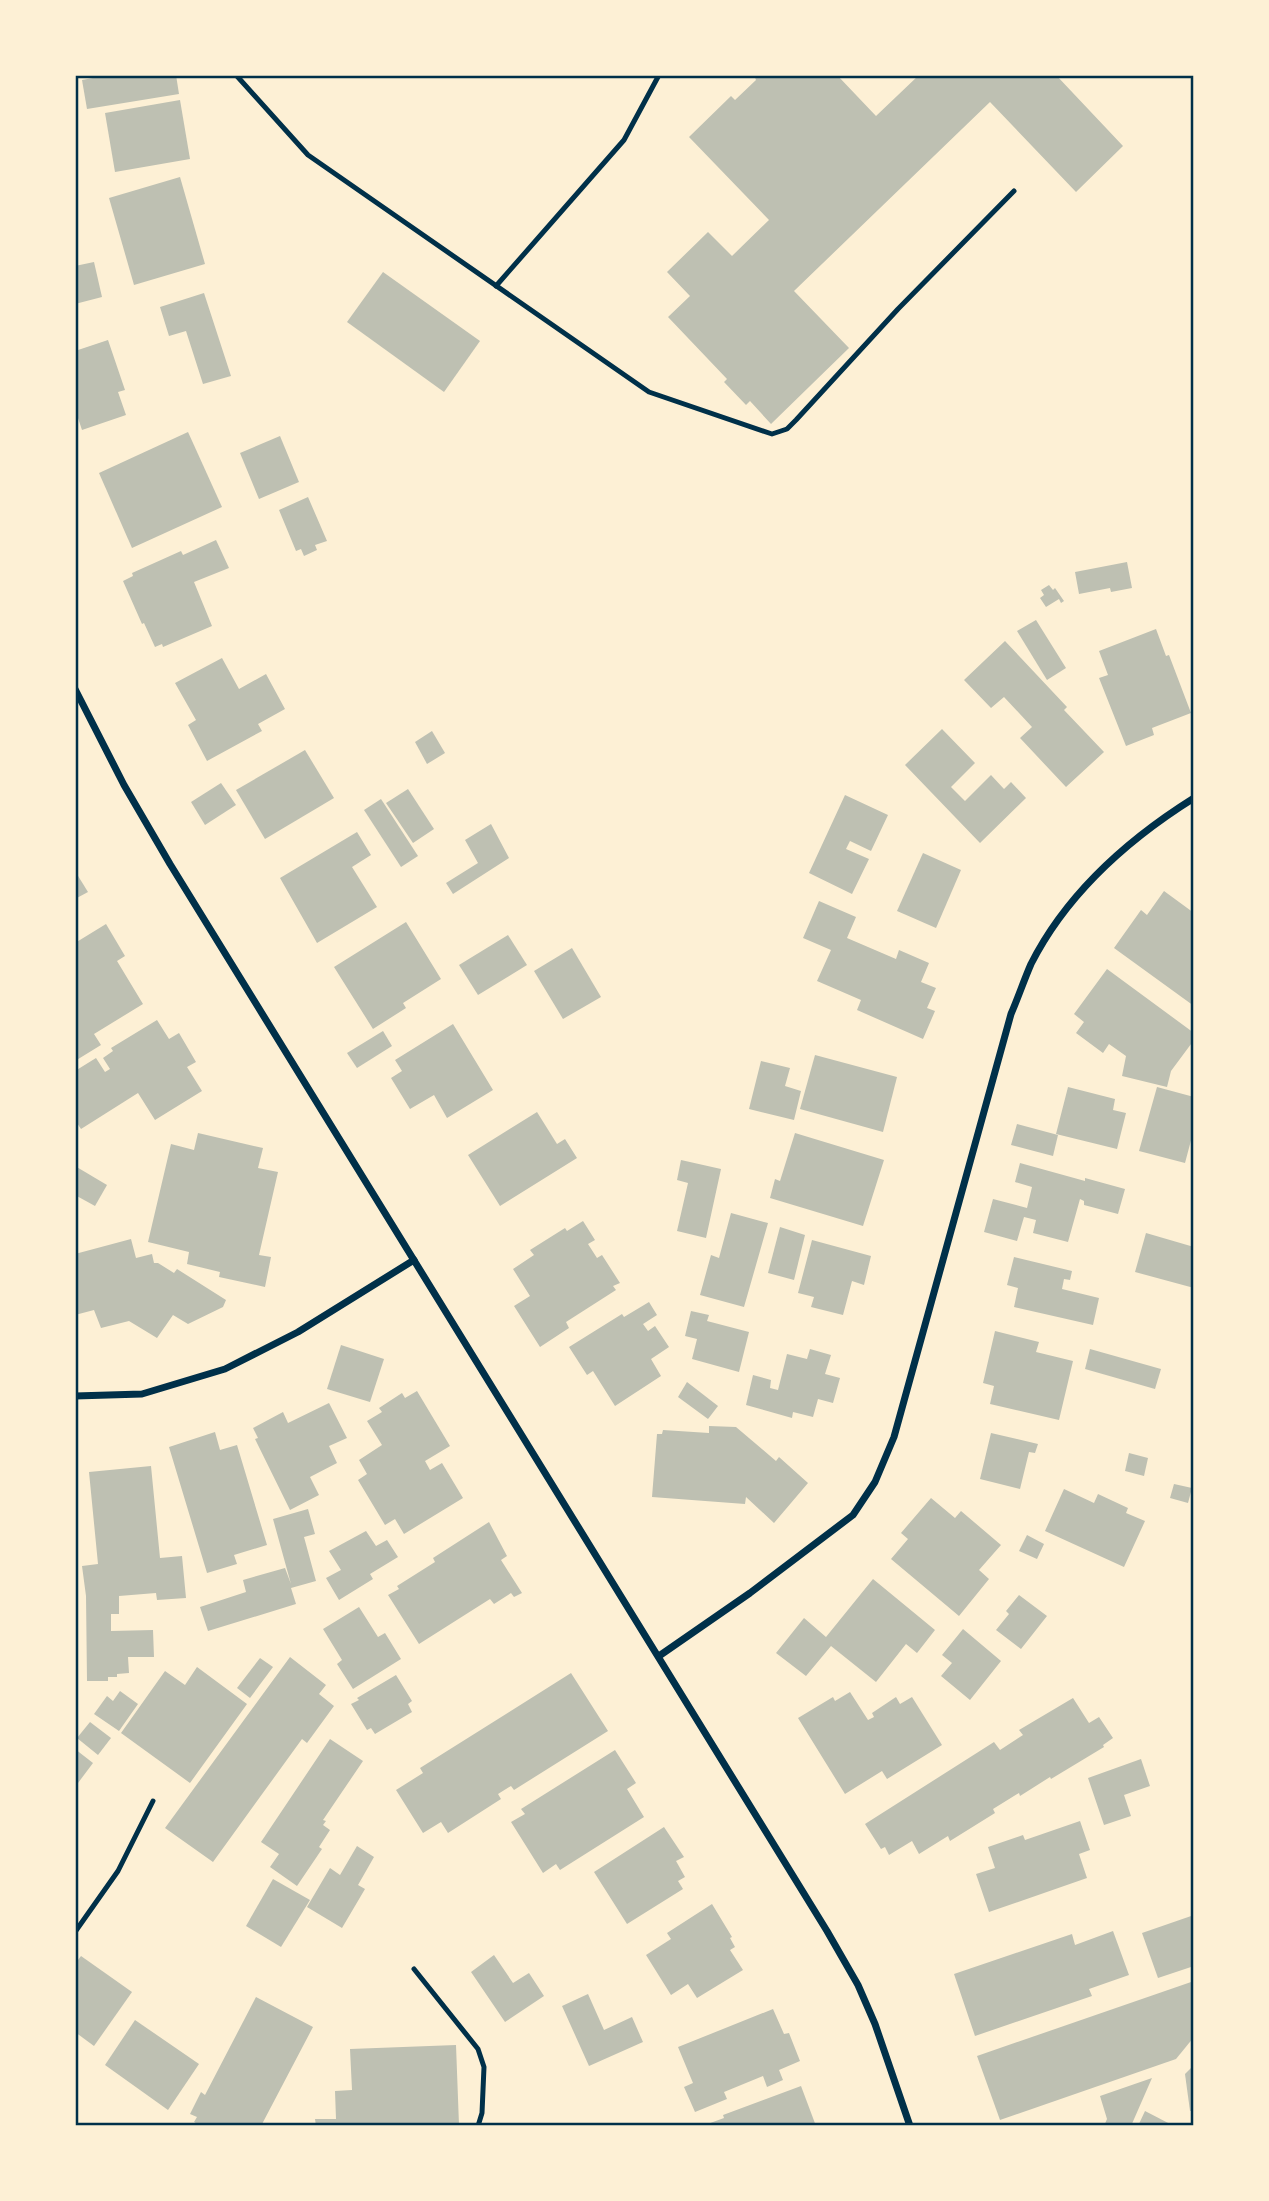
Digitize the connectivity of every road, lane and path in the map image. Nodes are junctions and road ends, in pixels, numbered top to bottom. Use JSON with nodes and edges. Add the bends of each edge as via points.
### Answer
{"nodes":[{"id":1,"x":236,"y":75,"type":"edge"},
{"id":2,"x":659,"y":75,"type":"edge"},
{"id":3,"x":1014,"y":191,"type":"dead end"},
{"id":4,"x":496,"y":286,"type":"junction"},
{"id":5,"x":75,"y":688,"type":"edge"},
{"id":6,"x":1194,"y":798,"type":"edge"},
{"id":7,"x":414,"y":1260,"type":"junction"},
{"id":8,"x":75,"y":1396,"type":"edge"},
{"id":9,"x":659,"y":1656,"type":"junction"},
{"id":10,"x":153,"y":1801,"type":"dead end"},
{"id":11,"x":75,"y":1932,"type":"edge"},
{"id":12,"x":414,"y":1969,"type":"dead end"},
{"id":13,"x":478,"y":2126,"type":"edge"},
{"id":14,"x":909,"y":2126,"type":"edge"}],
"edges":[{"from":1,"to":4,"type":"lane","via":[[309,155]]},
{"from":2,"to":4,"type":"lane","via":[[624,141]]},
{"from":3,"to":4,"type":"lane","via":[[796,420],[787,429],[772,433],[649,392]]},
{"from":5,"to":7,"type":"street","via":[[170,864]]},
{"from":6,"to":9,"type":"street","via":[[1101,867],[1063,914],[1032,964],[1011,1014],[894,1437],[875,1482],[853,1515],[825,1538]]},
{"from":7,"to":8,"type":"street","via":[[308,1326],[225,1369],[142,1394]]},
{"from":7,"to":9,"type":"street"},
{"from":9,"to":14,"type":"street","via":[[858,1985]]},
{"from":10,"to":11,"type":"lane","via":[[118,1871]]},
{"from":12,"to":13,"type":"lane","via":[[478,2049],[484,2067]]}]}
